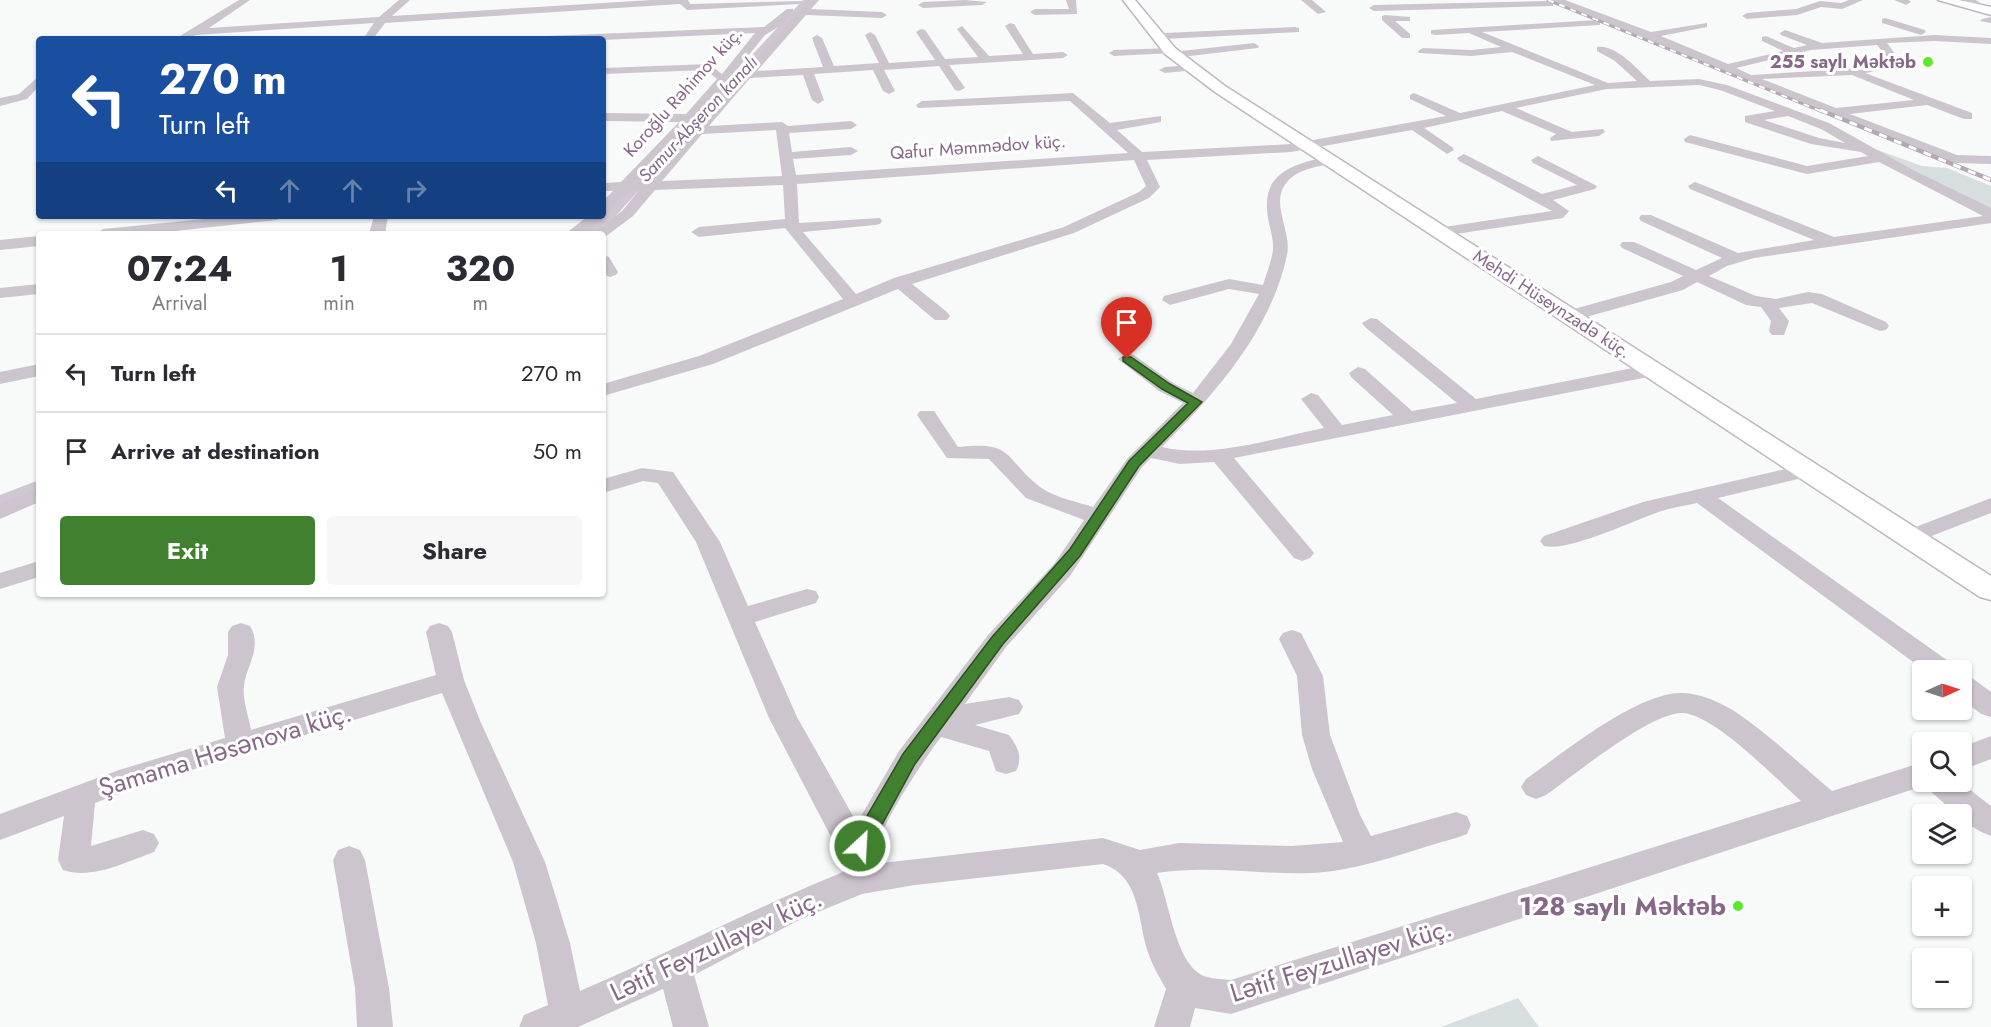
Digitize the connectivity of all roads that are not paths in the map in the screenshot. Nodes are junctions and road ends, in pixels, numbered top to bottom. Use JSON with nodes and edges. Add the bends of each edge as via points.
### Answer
{"nodes":[{"id":1,"x":245,"y":0,"type":"edge"},
{"id":2,"x":405,"y":0,"type":"edge"},
{"id":3,"x":814,"y":0,"type":"edge"},
{"id":4,"x":1071,"y":0,"type":"edge"},
{"id":5,"x":1129,"y":0,"type":"edge"},
{"id":6,"x":1136,"y":0,"type":"edge"},
{"id":7,"x":1306,"y":0,"type":"edge"},
{"id":8,"x":1858,"y":0,"type":"edge"},
{"id":9,"x":1944,"y":0,"type":"edge"},
{"id":10,"x":672,"y":1,"type":"edge"},
{"id":11,"x":1549,"y":1,"type":"edge"},
{"id":12,"x":922,"y":2,"type":"edge"},
{"id":13,"x":982,"y":2,"type":"dead end"},
{"id":14,"x":1967,"y":2,"type":"edge"},
{"id":15,"x":801,"y":4,"type":"edge"},
{"id":16,"x":1374,"y":8,"type":"dead end"},
{"id":17,"x":1035,"y":12,"type":"dead end"},
{"id":18,"x":1320,"y":12,"type":"dead end"},
{"id":19,"x":882,"y":15,"type":"dead end"},
{"id":20,"x":926,"y":16,"type":"dead end"},
{"id":21,"x":1747,"y":16,"type":"dead end"},
{"id":22,"x":1989,"y":17,"type":"edge"},
{"id":23,"x":1419,"y":19,"type":"dead end"},
{"id":24,"x":1458,"y":19,"type":"dead end"},
{"id":25,"x":381,"y":21,"type":"junction"},
{"id":26,"x":1884,"y":21,"type":"dead end"},
{"id":27,"x":1597,"y":23,"type":"junction"},
{"id":28,"x":1704,"y":25,"type":"dead end"},
{"id":29,"x":1010,"y":26,"type":"dead end"},
{"id":30,"x":962,"y":29,"type":"dead end"},
{"id":31,"x":765,"y":30,"type":"junction"},
{"id":32,"x":1295,"y":30,"type":"dead end"},
{"id":33,"x":1488,"y":30,"type":"junction"},
{"id":34,"x":195,"y":32,"type":"junction"},
{"id":35,"x":921,"y":32,"type":"dead end"},
{"id":36,"x":1435,"y":32,"type":"dead end"},
{"id":37,"x":1472,"y":32,"type":"junction"},
{"id":38,"x":1785,"y":33,"type":"dead end"},
{"id":39,"x":870,"y":34,"type":"dead end"},
{"id":40,"x":1648,"y":35,"type":"junction"},
{"id":41,"x":186,"y":36,"type":"edge"},
{"id":42,"x":370,"y":36,"type":"edge"},
{"id":43,"x":1406,"y":36,"type":"dead end"},
{"id":44,"x":606,"y":38,"type":"edge"},
{"id":45,"x":817,"y":38,"type":"dead end"},
{"id":46,"x":1935,"y":38,"type":"junction"},
{"id":47,"x":1766,"y":39,"type":"dead end"},
{"id":48,"x":1991,"y":41,"type":"edge"},
{"id":49,"x":1880,"y":42,"type":"junction"},
{"id":50,"x":1264,"y":45,"type":"dead end"},
{"id":51,"x":1820,"y":46,"type":"junction"},
{"id":52,"x":1512,"y":49,"type":"junction"},
{"id":53,"x":1601,"y":49,"type":"dead end"},
{"id":54,"x":1755,"y":49,"type":"dead end"},
{"id":55,"x":1423,"y":51,"type":"dead end"},
{"id":56,"x":1794,"y":52,"type":"junction"},
{"id":57,"x":1114,"y":53,"type":"dead end"},
{"id":58,"x":1029,"y":56,"type":"dead end"},
{"id":59,"x":1062,"y":56,"type":"dead end"},
{"id":60,"x":1675,"y":56,"type":"dead end"},
{"id":61,"x":1172,"y":57,"type":"junction"},
{"id":62,"x":1773,"y":57,"type":"junction"},
{"id":63,"x":986,"y":60,"type":"junction"},
{"id":64,"x":943,"y":63,"type":"junction"},
{"id":65,"x":881,"y":67,"type":"junction"},
{"id":66,"x":1724,"y":67,"type":"junction"},
{"id":67,"x":830,"y":70,"type":"junction"},
{"id":68,"x":606,"y":71,"type":"edge"},
{"id":69,"x":1853,"y":71,"type":"junction"},
{"id":70,"x":808,"y":72,"type":"junction"},
{"id":71,"x":746,"y":75,"type":"junction"},
{"id":72,"x":1748,"y":76,"type":"junction"},
{"id":73,"x":724,"y":78,"type":"junction"},
{"id":74,"x":36,"y":82,"type":"edge"},
{"id":75,"x":1707,"y":83,"type":"junction"},
{"id":76,"x":1647,"y":84,"type":"junction"},
{"id":77,"x":1607,"y":86,"type":"junction"},
{"id":78,"x":959,"y":88,"type":"dead end"},
{"id":79,"x":889,"y":91,"type":"dead end"},
{"id":80,"x":1816,"y":92,"type":"dead end"},
{"id":81,"x":1794,"y":94,"type":"junction"},
{"id":82,"x":1414,"y":97,"type":"dead end"},
{"id":83,"x":818,"y":100,"type":"dead end"},
{"id":84,"x":0,"y":102,"type":"edge"},
{"id":85,"x":1933,"y":103,"type":"junction"},
{"id":86,"x":922,"y":105,"type":"dead end"},
{"id":87,"x":1504,"y":108,"type":"junction"},
{"id":88,"x":1835,"y":111,"type":"junction"},
{"id":89,"x":1790,"y":112,"type":"junction"},
{"id":90,"x":1968,"y":116,"type":"dead end"},
{"id":91,"x":606,"y":117,"type":"edge"},
{"id":92,"x":1460,"y":117,"type":"junction"},
{"id":93,"x":687,"y":118,"type":"junction"},
{"id":94,"x":1157,"y":119,"type":"dead end"},
{"id":95,"x":851,"y":125,"type":"dead end"},
{"id":96,"x":1414,"y":126,"type":"junction"},
{"id":97,"x":1105,"y":128,"type":"junction"},
{"id":98,"x":698,"y":130,"type":"junction"},
{"id":99,"x":782,"y":130,"type":"junction"},
{"id":100,"x":1599,"y":132,"type":"dead end"},
{"id":101,"x":1571,"y":136,"type":"junction"},
{"id":102,"x":1551,"y":138,"type":"dead end"},
{"id":103,"x":1690,"y":138,"type":"dead end"},
{"id":104,"x":1447,"y":150,"type":"dead end"},
{"id":105,"x":1867,"y":150,"type":"junction"},
{"id":106,"x":851,"y":151,"type":"dead end"},
{"id":107,"x":1312,"y":152,"type":"junction"},
{"id":108,"x":787,"y":156,"type":"junction"},
{"id":109,"x":1139,"y":156,"type":"junction"},
{"id":110,"x":1464,"y":158,"type":"dead end"},
{"id":111,"x":1880,"y":158,"type":"junction"},
{"id":112,"x":1991,"y":159,"type":"edge"},
{"id":113,"x":1538,"y":160,"type":"dead end"},
{"id":114,"x":789,"y":180,"type":"junction"},
{"id":115,"x":1695,"y":186,"type":"dead end"},
{"id":116,"x":606,"y":187,"type":"edge"},
{"id":117,"x":622,"y":187,"type":"junction"},
{"id":118,"x":650,"y":187,"type":"junction"},
{"id":119,"x":1541,"y":199,"type":"junction"},
{"id":120,"x":1938,"y":200,"type":"dead end"},
{"id":121,"x":1964,"y":200,"type":"junction"},
{"id":122,"x":606,"y":206,"type":"edge"},
{"id":123,"x":1991,"y":214,"type":"edge"},
{"id":124,"x":1646,"y":218,"type":"dead end"},
{"id":125,"x":248,"y":219,"type":"edge"},
{"id":126,"x":593,"y":219,"type":"edge"},
{"id":127,"x":1991,"y":219,"type":"edge"},
{"id":128,"x":875,"y":221,"type":"dead end"},
{"id":129,"x":791,"y":226,"type":"junction"},
{"id":130,"x":132,"y":231,"type":"edge"},
{"id":131,"x":577,"y":231,"type":"edge"},
{"id":132,"x":605,"y":231,"type":"edge"},
{"id":133,"x":1449,"y":231,"type":"junction"},
{"id":134,"x":699,"y":232,"type":"dead end"},
{"id":135,"x":36,"y":241,"type":"edge"},
{"id":136,"x":1830,"y":242,"type":"junction"},
{"id":137,"x":0,"y":245,"type":"edge"},
{"id":138,"x":1628,"y":245,"type":"dead end"},
{"id":139,"x":1736,"y":258,"type":"junction"},
{"id":140,"x":1695,"y":276,"type":"junction"},
{"id":141,"x":900,"y":282,"type":"junction"},
{"id":142,"x":36,"y":289,"type":"edge"},
{"id":143,"x":1269,"y":291,"type":"junction"},
{"id":144,"x":0,"y":293,"type":"edge"},
{"id":145,"x":852,"y":299,"type":"junction"},
{"id":146,"x":1170,"y":300,"type":"dead end"},
{"id":147,"x":1767,"y":304,"type":"junction"},
{"id":148,"x":1580,"y":313,"type":"junction"},
{"id":149,"x":941,"y":316,"type":"dead end"},
{"id":150,"x":1371,"y":323,"type":"dead end"},
{"id":151,"x":1880,"y":326,"type":"dead end"},
{"id":152,"x":1778,"y":332,"type":"dead end"},
{"id":153,"x":1127,"y":359,"type":"dead end"},
{"id":154,"x":1653,"y":369,"type":"junction"},
{"id":155,"x":36,"y":371,"type":"edge"},
{"id":156,"x":1358,"y":373,"type":"dead end"},
{"id":157,"x":0,"y":378,"type":"edge"},
{"id":158,"x":606,"y":389,"type":"edge"},
{"id":159,"x":1311,"y":399,"type":"dead end"},
{"id":160,"x":1196,"y":402,"type":"junction"},
{"id":161,"x":1472,"y":405,"type":"junction"},
{"id":162,"x":927,"y":415,"type":"dead end"},
{"id":163,"x":1408,"y":418,"type":"junction"},
{"id":164,"x":1337,"y":432,"type":"junction"},
{"id":165,"x":1146,"y":450,"type":"junction"},
{"id":166,"x":1220,"y":455,"type":"junction"},
{"id":167,"x":1807,"y":470,"type":"junction"},
{"id":168,"x":36,"y":478,"type":"edge"},
{"id":169,"x":606,"y":485,"type":"edge"},
{"id":170,"x":1699,"y":494,"type":"junction"},
{"id":171,"x":0,"y":495,"type":"edge"},
{"id":172,"x":36,"y":495,"type":"edge"},
{"id":173,"x":1991,"y":505,"type":"edge"},
{"id":174,"x":0,"y":512,"type":"edge"},
{"id":175,"x":1097,"y":517,"type":"junction"},
{"id":176,"x":1922,"y":533,"type":"junction"},
{"id":177,"x":1551,"y":541,"type":"dead end"},
{"id":178,"x":1302,"y":553,"type":"dead end"},
{"id":179,"x":36,"y":570,"type":"edge"},
{"id":180,"x":1991,"y":578,"type":"edge"},
{"id":181,"x":0,"y":581,"type":"edge"},
{"id":182,"x":1991,"y":590,"type":"edge"},
{"id":183,"x":807,"y":597,"type":"dead end"},
{"id":184,"x":739,"y":618,"type":"junction"},
{"id":185,"x":241,"y":632,"type":"dead end"},
{"id":186,"x":439,"y":632,"type":"dead end"},
{"id":187,"x":1292,"y":639,"type":"dead end"},
{"id":188,"x":1928,"y":660,"type":"edge"},
{"id":189,"x":452,"y":680,"type":"junction"},
{"id":190,"x":1972,"y":693,"type":"edge"},
{"id":191,"x":1009,"y":707,"type":"dead end"},
{"id":192,"x":1991,"y":707,"type":"edge"},
{"id":193,"x":939,"y":719,"type":"junction"},
{"id":194,"x":240,"y":745,"type":"junction"},
{"id":195,"x":1991,"y":747,"type":"edge"},
{"id":196,"x":1972,"y":755,"type":"edge"},
{"id":197,"x":1006,"y":763,"type":"dead end"},
{"id":198,"x":1912,"y":777,"type":"edge"},
{"id":199,"x":1536,"y":787,"type":"dead end"},
{"id":200,"x":1952,"y":792,"type":"edge"},
{"id":201,"x":81,"y":795,"type":"junction"},
{"id":202,"x":1826,"y":804,"type":"junction"},
{"id":203,"x":1991,"y":823,"type":"edge"},
{"id":204,"x":1456,"y":825,"type":"dead end"},
{"id":205,"x":0,"y":827,"type":"edge"},
{"id":206,"x":143,"y":843,"type":"dead end"},
{"id":207,"x":860,"y":846,"type":"junction"},
{"id":208,"x":1364,"y":850,"type":"junction"},
{"id":209,"x":349,"y":860,"type":"dead end"},
{"id":210,"x":1136,"y":865,"type":"junction"},
{"id":211,"x":860,"y":880,"type":"junction"},
{"id":212,"x":675,"y":967,"type":"junction"},
{"id":213,"x":1184,"y":986,"type":"junction"},
{"id":214,"x":567,"y":1014,"type":"junction"},
{"id":215,"x":375,"y":1027,"type":"edge"},
{"id":216,"x":537,"y":1027,"type":"edge"},
{"id":217,"x":691,"y":1027,"type":"edge"},
{"id":218,"x":1172,"y":1027,"type":"edge"}],
"edges":[{"from":1,"to":34,"type":"street"},
{"from":2,"to":25,"type":"street"},
{"from":3,"to":15,"type":"street","name":"Koroğlu Rəhimov küç."},
{"from":4,"to":17,"type":"street","via":[[1074,12]]},
{"from":5,"to":61,"type":"main road","name":"Mehdi Hüseynzadə küç."},
{"from":6,"to":61,"type":"main road","name":"Mehdi Hüseynzadə küç."},
{"from":7,"to":18,"type":"street"},
{"from":8,"to":21,"type":"street","via":[[1842,6],[1817,4],[1797,12]]},
{"from":9,"to":14,"type":"main road"},
{"from":10,"to":15,"type":"street","via":[[684,2],[687,7]]},
{"from":10,"to":25,"type":"street"},
{"from":11,"to":16,"type":"street"},
{"from":11,"to":27,"type":"street"},
{"from":11,"to":40,"type":"street"},
{"from":12,"to":13,"type":"street"},
{"from":12,"to":20,"type":"street"},
{"from":14,"to":22,"type":"main road"},
{"from":15,"to":19,"type":"street"},
{"from":15,"to":31,"type":"street","name":"Koroğlu Rəhimov küç."},
{"from":15,"to":71,"type":"street","name":"Koroğlu Rəhimov küç."},
{"from":23,"to":43,"type":"street","via":[[1385,18]]},
{"from":24,"to":33,"type":"street"},
{"from":25,"to":34,"type":"street"},
{"from":25,"to":42,"type":"street"},
{"from":26,"to":46,"type":"street"},
{"from":27,"to":33,"type":"street"},
{"from":27,"to":60,"type":"street"},
{"from":28,"to":40,"type":"street"},
{"from":29,"to":58,"type":"street"},
{"from":30,"to":63,"type":"street"},
{"from":31,"to":44,"type":"street"},
{"from":31,"to":73,"type":"street","name":"Koroğlu Rəhimov küç."},
{"from":32,"to":61,"type":"street"},
{"from":33,"to":37,"type":"street"},
{"from":34,"to":41,"type":"street"},
{"from":35,"to":64,"type":"street"},
{"from":36,"to":37,"type":"street"},
{"from":37,"to":52,"type":"street"},
{"from":38,"to":51,"type":"street"},
{"from":39,"to":65,"type":"street"},
{"from":40,"to":66,"type":"street"},
{"from":45,"to":67,"type":"street"},
{"from":46,"to":48,"type":"street"},
{"from":46,"to":49,"type":"street"},
{"from":47,"to":56,"type":"street"},
{"from":49,"to":51,"type":"street"},
{"from":49,"to":69,"type":"street","via":[[1892,54],[1892,61]]},
{"from":50,"to":61,"type":"street"},
{"from":51,"to":56,"type":"street"},
{"from":52,"to":55,"type":"street","via":[[1471,53]]},
{"from":52,"to":77,"type":"street"},
{"from":53,"to":76,"type":"street"},
{"from":54,"to":62,"type":"street"},
{"from":56,"to":62,"type":"street"},
{"from":57,"to":61,"type":"street"},
{"from":59,"to":63,"type":"street"},
{"from":61,"to":107,"type":"main road","name":"Mehdi Hüseynzadə küç."},
{"from":62,"to":66,"type":"street"},
{"from":63,"to":64,"type":"street"},
{"from":64,"to":65,"type":"street"},
{"from":64,"to":78,"type":"street"},
{"from":65,"to":67,"type":"street"},
{"from":65,"to":79,"type":"street"},
{"from":66,"to":72,"type":"street"},
{"from":67,"to":70,"type":"street"},
{"from":68,"to":73,"type":"street","via":[[709,67]]},
{"from":69,"to":72,"type":"street"},
{"from":69,"to":85,"type":"street"},
{"from":70,"to":71,"type":"street"},
{"from":70,"to":83,"type":"street"},
{"from":71,"to":98,"type":"street","name":"Koroğlu Rəhimov küç."},
{"from":72,"to":75,"type":"street"},
{"from":72,"to":81,"type":"street"},
{"from":73,"to":93,"type":"street","name":"Koroğlu Rəhimov küç."},
{"from":74,"to":84,"type":"street","via":[[22,97]]},
{"from":75,"to":76,"type":"street"},
{"from":75,"to":89,"type":"street"},
{"from":76,"to":77,"type":"street"},
{"from":77,"to":87,"type":"street"},
{"from":80,"to":81,"type":"street"},
{"from":81,"to":88,"type":"street"},
{"from":82,"to":92,"type":"street"},
{"from":85,"to":88,"type":"street"},
{"from":85,"to":90,"type":"street"},
{"from":86,"to":97,"type":"street","via":[[1030,92],[1073,97]]},
{"from":87,"to":92,"type":"street"},
{"from":87,"to":101,"type":"street"},
{"from":88,"to":112,"type":"street","via":[[1948,156],[1962,160]]},
{"from":89,"to":105,"type":"street","via":[[1840,133]]},
{"from":89,"to":105,"type":"street","via":[[1744,119],[1816,141]]},
{"from":91,"to":93,"type":"street"},
{"from":92,"to":96,"type":"street"},
{"from":93,"to":117,"type":"street","name":"Koroğlu Rəhimov küç."},
{"from":94,"to":97,"type":"street"},
{"from":95,"to":99,"type":"street"},
{"from":96,"to":104,"type":"street"},
{"from":96,"to":107,"type":"street"},
{"from":97,"to":109,"type":"street"},
{"from":98,"to":99,"type":"street","via":[[779,125]]},
{"from":98,"to":118,"type":"street","name":"Koroğlu Rəhimov küç."},
{"from":99,"to":108,"type":"street"},
{"from":100,"to":101,"type":"street"},
{"from":101,"to":102,"type":"street"},
{"from":103,"to":111,"type":"street","via":[[1807,170]]},
{"from":105,"to":111,"type":"street"},
{"from":106,"to":108,"type":"street"},
{"from":107,"to":109,"type":"street","name":"Qafur Məmmədov küç."},
{"from":107,"to":133,"type":"main road","name":"Mehdi Hüseynzadə küç."},
{"from":107,"to":143,"type":"street","via":[[1275,190],[1281,248]]},
{"from":107,"to":154,"type":"main road","name":"Mehdi Hüseynzadə küç."},
{"from":108,"to":114,"type":"street"},
{"from":109,"to":114,"type":"street","name":"Qafur Məmmədov küç."},
{"from":109,"to":141,"type":"street","via":[[1154,183],[1144,195],[1069,230]]},
{"from":110,"to":119,"type":"street"},
{"from":111,"to":121,"type":"street"},
{"from":113,"to":119,"type":"street","via":[[1590,186]]},
{"from":114,"to":118,"type":"street","name":"Qafur Məmmədov küç."},
{"from":114,"to":129,"type":"street"},
{"from":115,"to":136,"type":"street"},
{"from":116,"to":117,"type":"street"},
{"from":117,"to":118,"type":"street","name":"Qafur Məmmədov küç."},
{"from":117,"to":122,"type":"street","name":"Koroğlu Rəhimov küç."},
{"from":118,"to":132,"type":"street","name":"Koroğlu Rəhimov küç.","via":[[622,220]]},
{"from":119,"to":133,"type":"street","via":[[1562,211],[1558,215]]},
{"from":120,"to":121,"type":"street"},
{"from":121,"to":123,"type":"street"},
{"from":124,"to":139,"type":"street"},
{"from":125,"to":130,"type":"street"},
{"from":126,"to":131,"type":"street"},
{"from":127,"to":136,"type":"street"},
{"from":128,"to":129,"type":"street"},
{"from":129,"to":134,"type":"street"},
{"from":129,"to":145,"type":"street"},
{"from":133,"to":148,"type":"main road","name":"Mehdi Hüseynzadə küç."},
{"from":135,"to":137,"type":"street"},
{"from":136,"to":139,"type":"street"},
{"from":138,"to":140,"type":"street"},
{"from":139,"to":140,"type":"street"},
{"from":140,"to":147,"type":"street"},
{"from":140,"to":148,"type":"street","via":[[1677,286]]},
{"from":141,"to":145,"type":"street"},
{"from":141,"to":149,"type":"street"},
{"from":142,"to":144,"type":"street"},
{"from":143,"to":146,"type":"street","via":[[1229,284]]},
{"from":143,"to":160,"type":"street","via":[[1239,346]]},
{"from":145,"to":158,"type":"street","via":[[706,360]]},
{"from":147,"to":151,"type":"street","via":[[1816,298]]},
{"from":147,"to":152,"type":"street","via":[[1780,321]]},
{"from":148,"to":176,"type":"main road","name":"Mehdi Hüseynzadə küç."},
{"from":150,"to":161,"type":"street"},
{"from":153,"to":160,"type":"street","via":[[1166,387]]},
{"from":154,"to":161,"type":"street"},
{"from":154,"to":167,"type":"main road","name":"Mehdi Hüseynzadə küç."},
{"from":155,"to":157,"type":"street"},
{"from":156,"to":163,"type":"street"},
{"from":159,"to":164,"type":"street"},
{"from":160,"to":165,"type":"street"},
{"from":161,"to":163,"type":"street"},
{"from":162,"to":175,"type":"street","via":[[954,454],[996,454],[1034,493]]},
{"from":163,"to":164,"type":"street"},
{"from":164,"to":166,"type":"street"},
{"from":165,"to":166,"type":"street","via":[[1180,458]]},
{"from":165,"to":175,"type":"street"},
{"from":166,"to":178,"type":"street"},
{"from":167,"to":170,"type":"street"},
{"from":167,"to":182,"type":"main road","name":"Mehdi Hüseynzadə küç."},
{"from":168,"to":171,"type":"street"},
{"from":169,"to":184,"type":"street","via":[[642,474],[665,477],[702,531]]},
{"from":170,"to":177,"type":"street"},
{"from":170,"to":188,"type":"street"},
{"from":172,"to":174,"type":"street"},
{"from":173,"to":176,"type":"street"},
{"from":175,"to":193,"type":"street","via":[[1062,570],[1012,622]]},
{"from":176,"to":180,"type":"main road","name":"Mehdi Hüseynzadə küç."},
{"from":179,"to":181,"type":"street"},
{"from":183,"to":184,"type":"street"},
{"from":184,"to":207,"type":"street","via":[[783,718],[841,826]]},
{"from":185,"to":194,"type":"street","via":[[241,655],[230,687]]},
{"from":186,"to":189,"type":"street"},
{"from":187,"to":208,"type":"street","via":[[1310,676],[1316,735],[1327,769]]},
{"from":189,"to":194,"type":"street","name":"Şamama Həsənova küç."},
{"from":189,"to":214,"type":"street","via":[[479,752],[529,862],[553,943]]},
{"from":190,"to":192,"type":"street"},
{"from":191,"to":193,"type":"street"},
{"from":193,"to":197,"type":"street","via":[[999,743]]},
{"from":193,"to":207,"type":"street","via":[[893,784]]},
{"from":194,"to":201,"type":"street","name":"Şamama Həsənova küç."},
{"from":195,"to":196,"type":"street"},
{"from":198,"to":202,"type":"street","name":"Lətif Feyzullayev küç."},
{"from":199,"to":202,"type":"street","via":[[1623,728],[1664,705],[1680,702],[1730,722]]},
{"from":200,"to":203,"type":"street"},
{"from":201,"to":205,"type":"street","name":"Şamama Həsənova küç."},
{"from":201,"to":206,"type":"street","via":[[74,860],[90,861]]},
{"from":202,"to":213,"type":"street","name":"Lətif Feyzullayev küç.","via":[[1257,990],[1211,998]]},
{"from":204,"to":208,"type":"street"},
{"from":207,"to":211,"type":"street","via":[[856,861]]},
{"from":208,"to":210,"type":"street","via":[[1314,859],[1171,857]]},
{"from":209,"to":215,"type":"street","via":[[372,988]]},
{"from":210,"to":211,"type":"street","name":"Lətif Feyzullayev küç.","via":[[1121,854],[1103,851]]},
{"from":210,"to":213,"type":"street","via":[[1149,893],[1165,954]]},
{"from":211,"to":212,"type":"street","name":"Lətif Feyzullayev küç.","via":[[789,909]]},
{"from":212,"to":214,"type":"street","name":"Lətif Feyzullayev küç."},
{"from":212,"to":217,"type":"street"},
{"from":213,"to":218,"type":"street"},
{"from":214,"to":216,"type":"street","name":"Lətif Feyzullayev küç."}]}
